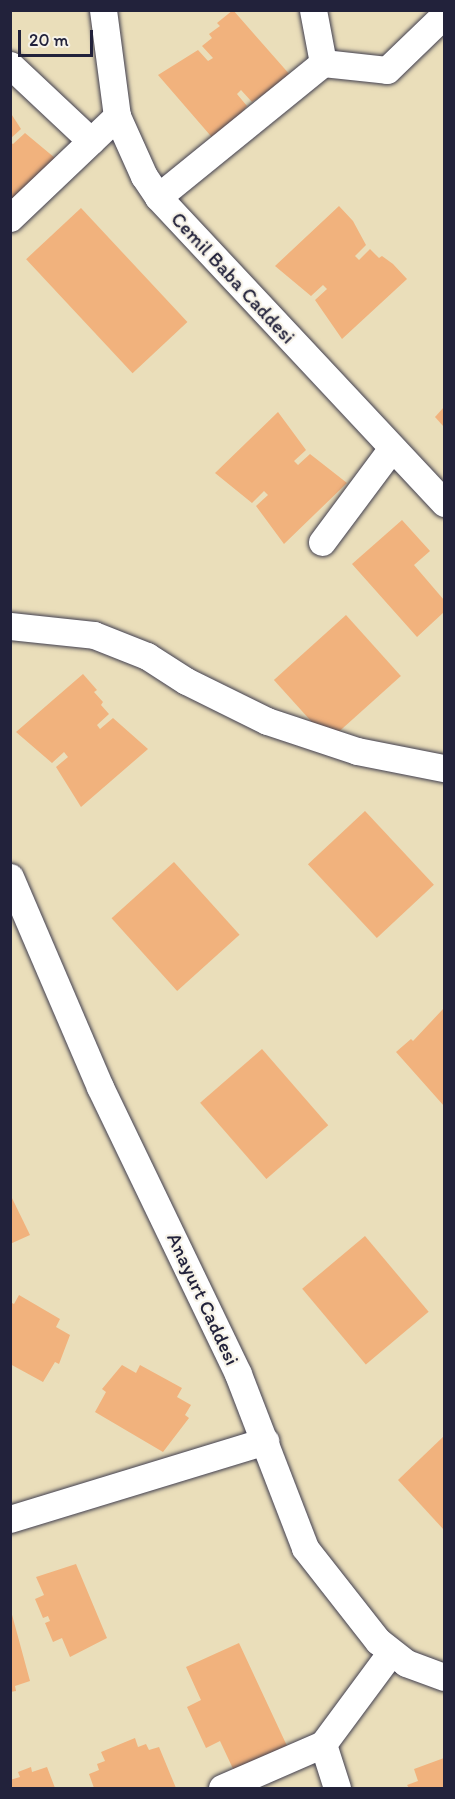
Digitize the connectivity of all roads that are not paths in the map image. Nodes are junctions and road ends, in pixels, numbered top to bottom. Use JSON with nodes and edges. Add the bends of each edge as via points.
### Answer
{"nodes":[{"id":1,"x":103,"y":10,"type":"edge"},
{"id":2,"x":313,"y":10,"type":"edge"},
{"id":3,"x":444,"y":15,"type":"edge"},
{"id":4,"x":323,"y":63,"type":"junction"},
{"id":5,"x":10,"y":65,"type":"edge"},
{"id":6,"x":117,"y":116,"type":"junction"},
{"id":7,"x":91,"y":141,"type":"junction"},
{"id":8,"x":158,"y":197,"type":"junction"},
{"id":9,"x":10,"y":218,"type":"edge"},
{"id":10,"x":392,"y":448,"type":"junction"},
{"id":11,"x":444,"y":503,"type":"edge"},
{"id":12,"x":322,"y":542,"type":"dead end"},
{"id":13,"x":10,"y":626,"type":"edge"},
{"id":14,"x":444,"y":768,"type":"edge"},
{"id":15,"x":10,"y":877,"type":"edge"},
{"id":16,"x":265,"y":1441,"type":"junction"},
{"id":17,"x":10,"y":1519,"type":"edge"},
{"id":18,"x":391,"y":1652,"type":"junction"},
{"id":19,"x":444,"y":1677,"type":"edge"},
{"id":20,"x":323,"y":1744,"type":"junction"},
{"id":21,"x":222,"y":1788,"type":"edge"},
{"id":22,"x":337,"y":1788,"type":"edge"}],
"edges":[{"from":1,"to":6,"type":"street","name":"Cemil Baba Caddesi"},
{"from":2,"to":4,"type":"street"},
{"from":3,"to":4,"type":"street","via":[[387,70]]},
{"from":4,"to":8,"type":"street"},
{"from":5,"to":7,"type":"street"},
{"from":6,"to":7,"type":"street"},
{"from":6,"to":8,"type":"street","name":"Cemil Baba Caddesi","via":[[132,155]]},
{"from":7,"to":9,"type":"street"},
{"from":8,"to":10,"type":"street","name":"Cemil Baba Caddesi"},
{"from":10,"to":11,"type":"street","name":"Cemil Baba Caddesi"},
{"from":10,"to":12,"type":"street"},
{"from":13,"to":14,"type":"street","via":[[94,635],[147,656],[206,692],[267,721],[365,753]]},
{"from":15,"to":16,"type":"street","name":"Anayurt Caddesi","via":[[100,1086],[208,1304]]},
{"from":16,"to":17,"type":"street"},
{"from":16,"to":18,"type":"street","name":"Anayurt Caddesi","via":[[304,1548]]},
{"from":18,"to":19,"type":"street","name":"Anayurt Caddesi"},
{"from":18,"to":20,"type":"street"},
{"from":20,"to":21,"type":"street"},
{"from":20,"to":22,"type":"street"}]}
